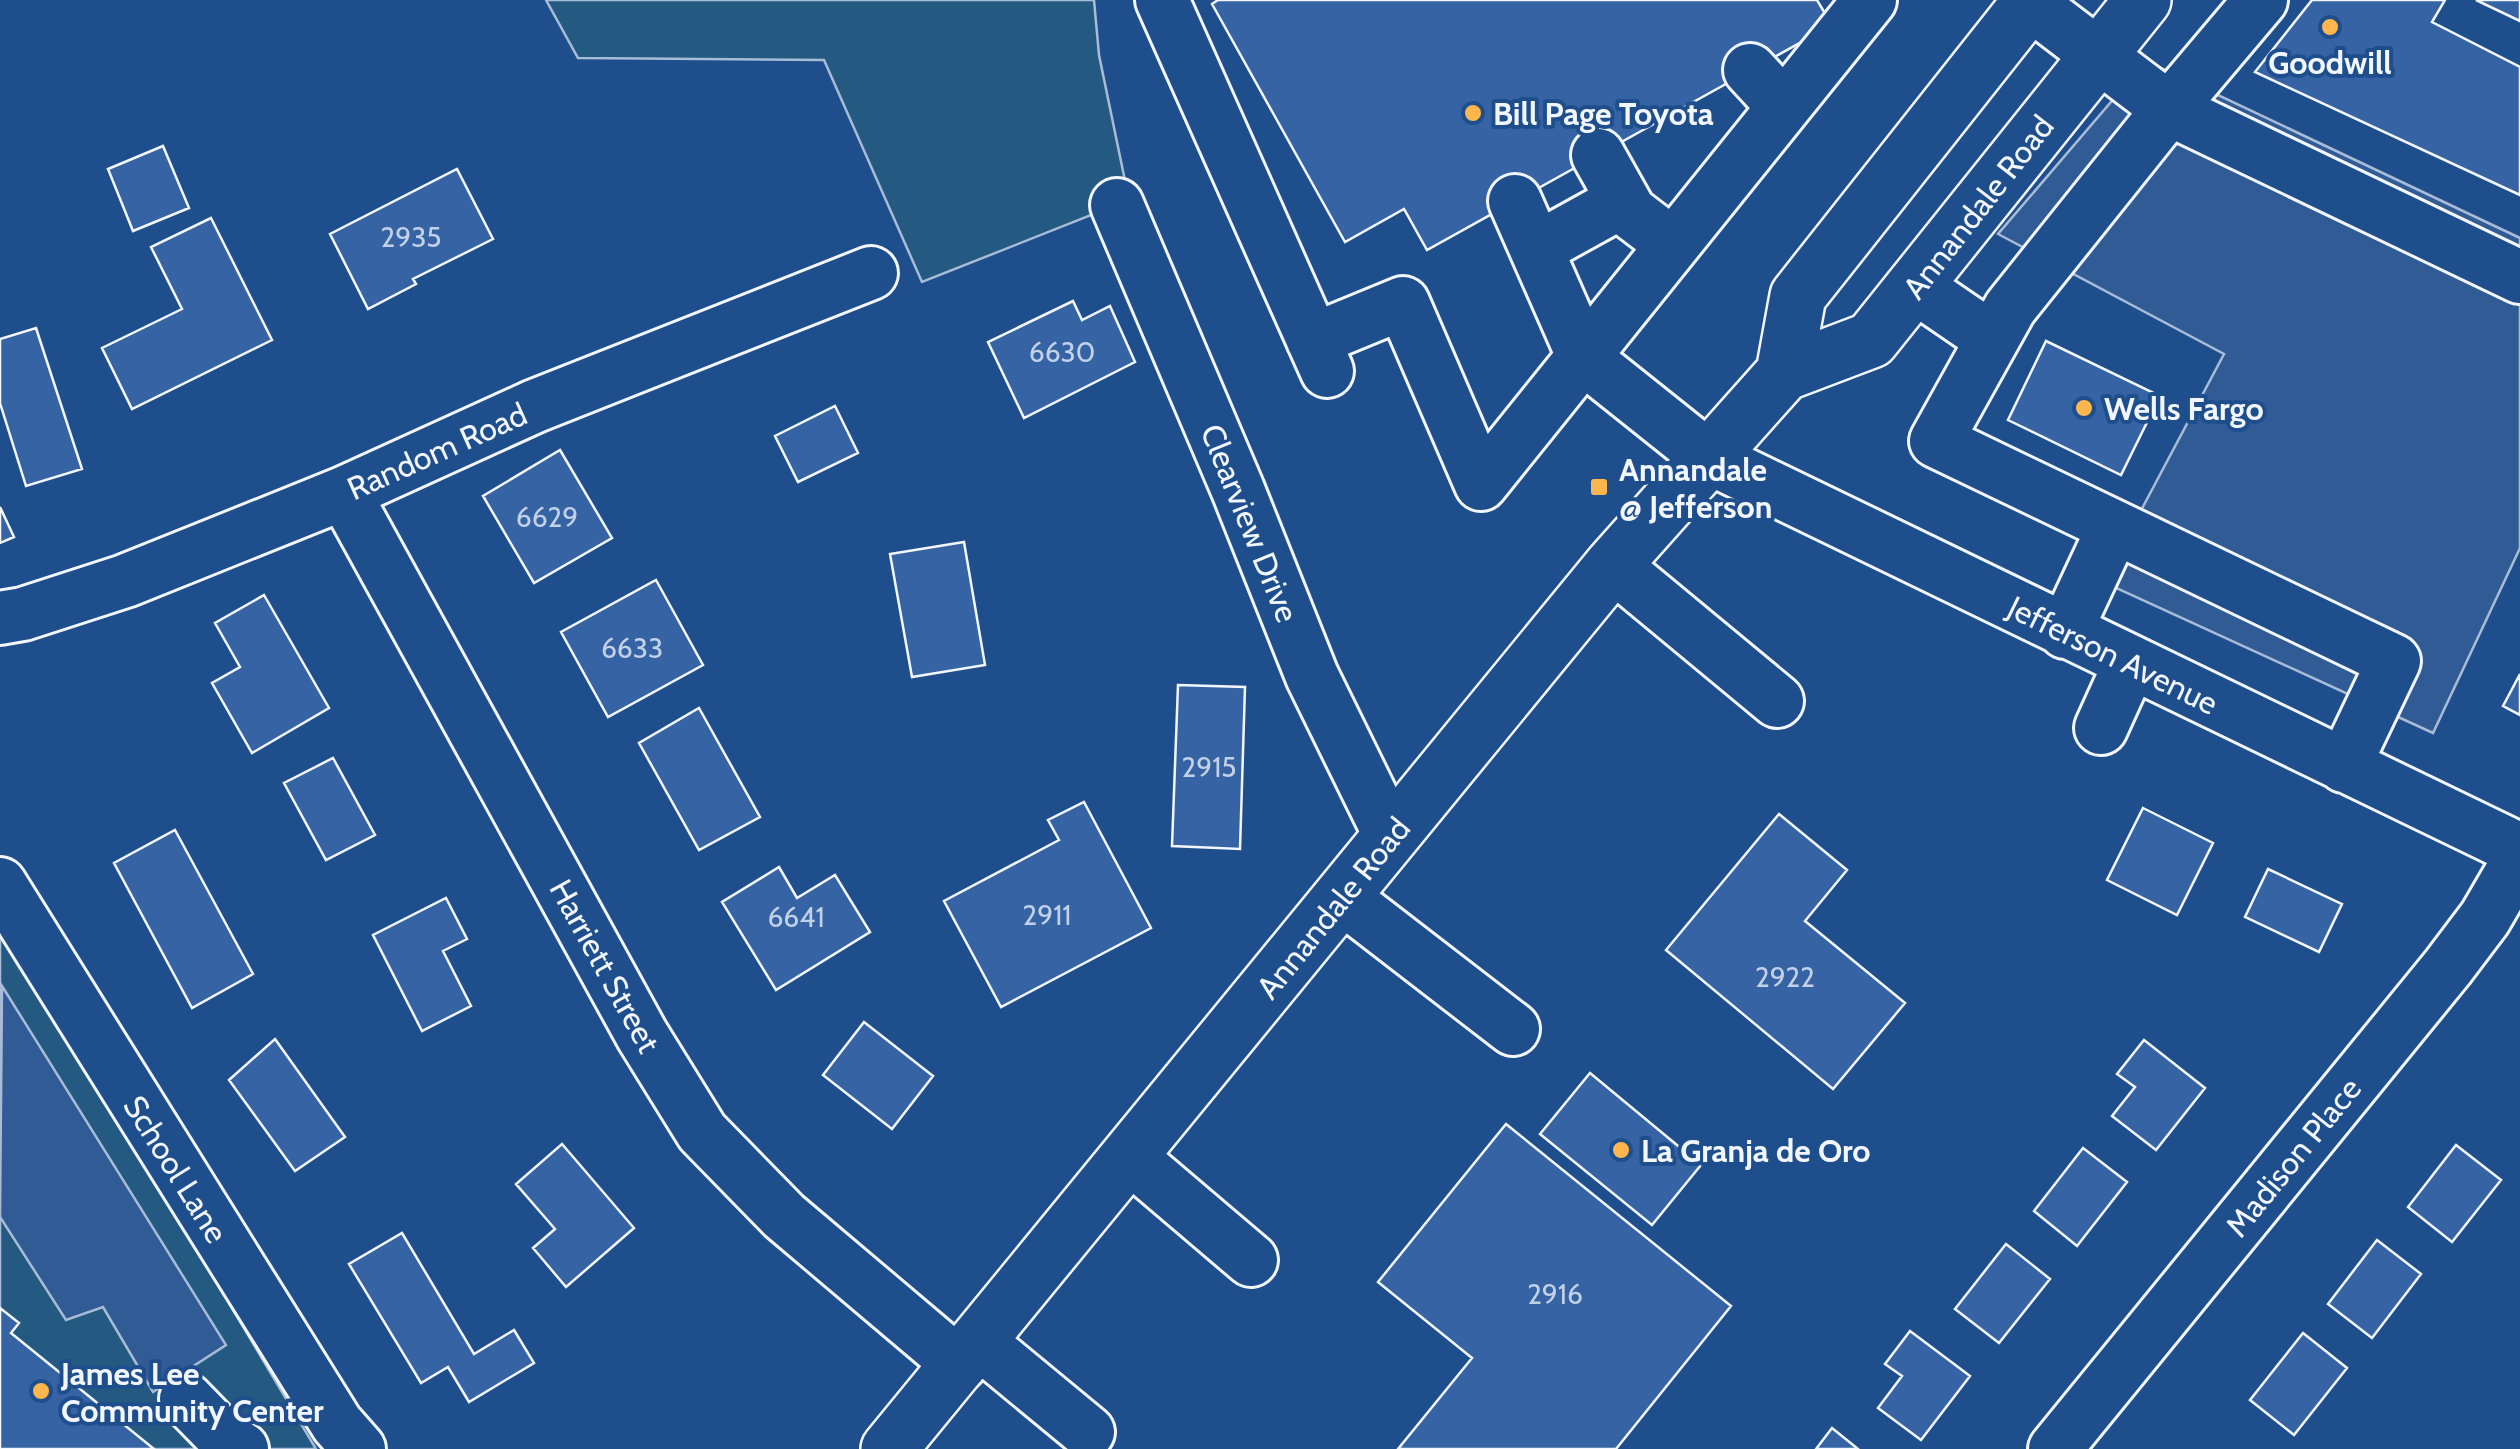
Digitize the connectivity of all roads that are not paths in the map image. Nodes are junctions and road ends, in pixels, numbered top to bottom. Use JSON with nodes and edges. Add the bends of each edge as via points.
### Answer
{"nodes":[{"id":1,"x":1162,"y":0,"type":"edge"},
{"id":2,"x":1870,"y":0,"type":"edge"},
{"id":3,"x":2143,"y":0,"type":"edge"},
{"id":4,"x":2261,"y":0,"type":"edge"},
{"id":5,"x":2030,"y":1,"type":"edge"},
{"id":6,"x":2099,"y":56,"type":"junction"},
{"id":7,"x":2168,"y":109,"type":"junction"},
{"id":8,"x":1598,"y":155,"type":"dead end"},
{"id":9,"x":1515,"y":201,"type":"dead end"},
{"id":10,"x":1621,"y":202,"type":"junction"},
{"id":11,"x":1117,"y":205,"type":"dead end"},
{"id":12,"x":1673,"y":246,"type":"junction"},
{"id":13,"x":1536,"y":249,"type":"junction"},
{"id":14,"x":871,"y":272,"type":"dead end"},
{"id":15,"x":2520,"y":277,"type":"edge"},
{"id":16,"x":1916,"y":287,"type":"junction"},
{"id":17,"x":1992,"y":339,"type":"junction"},
{"id":18,"x":1584,"y":358,"type":"junction"},
{"id":19,"x":1784,"y":373,"type":"junction"},
{"id":20,"x":1708,"y":457,"type":"junction"},
{"id":21,"x":344,"y":493,"type":"junction"},
{"id":22,"x":2114,"y":527,"type":"junction"},
{"id":23,"x":1613,"y":565,"type":"junction"},
{"id":24,"x":0,"y":618,"type":"edge"},
{"id":25,"x":2065,"y":632,"type":"junction"},
{"id":26,"x":2130,"y":664,"type":"junction"},
{"id":27,"x":1777,"y":701,"type":"dead end"},
{"id":28,"x":2101,"y":728,"type":"dead end"},
{"id":29,"x":2344,"y":766,"type":"junction"},
{"id":30,"x":1391,"y":837,"type":"junction"},
{"id":31,"x":2520,"y":854,"type":"edge"},
{"id":32,"x":1342,"y":897,"type":"junction"},
{"id":33,"x":4,"y":901,"type":"edge"},
{"id":34,"x":1513,"y":1030,"type":"dead end"},
{"id":35,"x":1130,"y":1157,"type":"junction"},
{"id":36,"x":1251,"y":1260,"type":"dead end"},
{"id":37,"x":969,"y":1354,"type":"junction"},
{"id":38,"x":186,"y":1399,"type":"dead end"},
{"id":39,"x":1088,"y":1432,"type":"dead end"},
{"id":40,"x":354,"y":1448,"type":"edge"},
{"id":41,"x":242,"y":1449,"type":"edge"},
{"id":42,"x":890,"y":1449,"type":"edge"},
{"id":43,"x":2056,"y":1449,"type":"edge"}],
"edges":[{"from":1,"to":18,"type":"street","via":[[1320,356],[1402,303],[1481,484]]},
{"from":2,"to":12,"type":"street","via":[[1767,89]]},
{"from":3,"to":6,"type":"main road","name":"Annandale Road"},
{"from":4,"to":7,"type":"street"},
{"from":5,"to":6,"type":"street"},
{"from":5,"to":19,"type":"main road","via":[[1798,296]]},
{"from":6,"to":7,"type":"street"},
{"from":6,"to":16,"type":"main road","name":"Annandale Road"},
{"from":7,"to":15,"type":"street"},
{"from":7,"to":17,"type":"street"},
{"from":8,"to":10,"type":"street"},
{"from":9,"to":13,"type":"street"},
{"from":10,"to":12,"type":"street"},
{"from":10,"to":13,"type":"street"},
{"from":11,"to":30,"type":"street","name":"Clearview Drive","via":[[1312,676]]},
{"from":12,"to":18,"type":"street"},
{"from":13,"to":18,"type":"street"},
{"from":14,"to":21,"type":"street","name":"Random Road","via":[[535,406]]},
{"from":16,"to":17,"type":"street"},
{"from":16,"to":19,"type":"main road","name":"Annandale Road","via":[[1872,340]]},
{"from":17,"to":22,"type":"street","via":[[1936,441]]},
{"from":18,"to":20,"type":"street","name":"Jefferson Avenue"},
{"from":19,"to":20,"type":"main road","name":"Annandale Road"},
{"from":20,"to":23,"type":"main road","name":"Annandale Road"},
{"from":20,"to":25,"type":"street","name":"Jefferson Avenue"},
{"from":21,"to":24,"type":"street","name":"Random Road","via":[[125,581]]},
{"from":21,"to":37,"type":"street","name":"Harriett Street","via":[[702,1132],[784,1216]]},
{"from":22,"to":25,"type":"street"},
{"from":22,"to":29,"type":"street","via":[[2394,661]]},
{"from":23,"to":27,"type":"street"},
{"from":23,"to":30,"type":"main road","name":"Annandale Road"},
{"from":25,"to":26,"type":"street","name":"Jefferson Avenue"},
{"from":26,"to":28,"type":"street"},
{"from":26,"to":29,"type":"street","name":"Jefferson Avenue"},
{"from":29,"to":31,"type":"street","name":"Jefferson Avenue"},
{"from":30,"to":32,"type":"main road","name":"Annandale Road"},
{"from":31,"to":43,"type":"street","name":"Madison Place","via":[[2448,967]]},
{"from":32,"to":34,"type":"street"},
{"from":32,"to":35,"type":"main road","name":"Annandale Road"},
{"from":33,"to":40,"type":"street","name":"School Lane"},
{"from":35,"to":36,"type":"street"},
{"from":35,"to":37,"type":"main road","name":"Annandale Road"},
{"from":37,"to":39,"type":"street","name":"Harriett Street"},
{"from":37,"to":42,"type":"main road","name":"Annandale Road"},
{"from":38,"to":41,"type":"street"}]}
